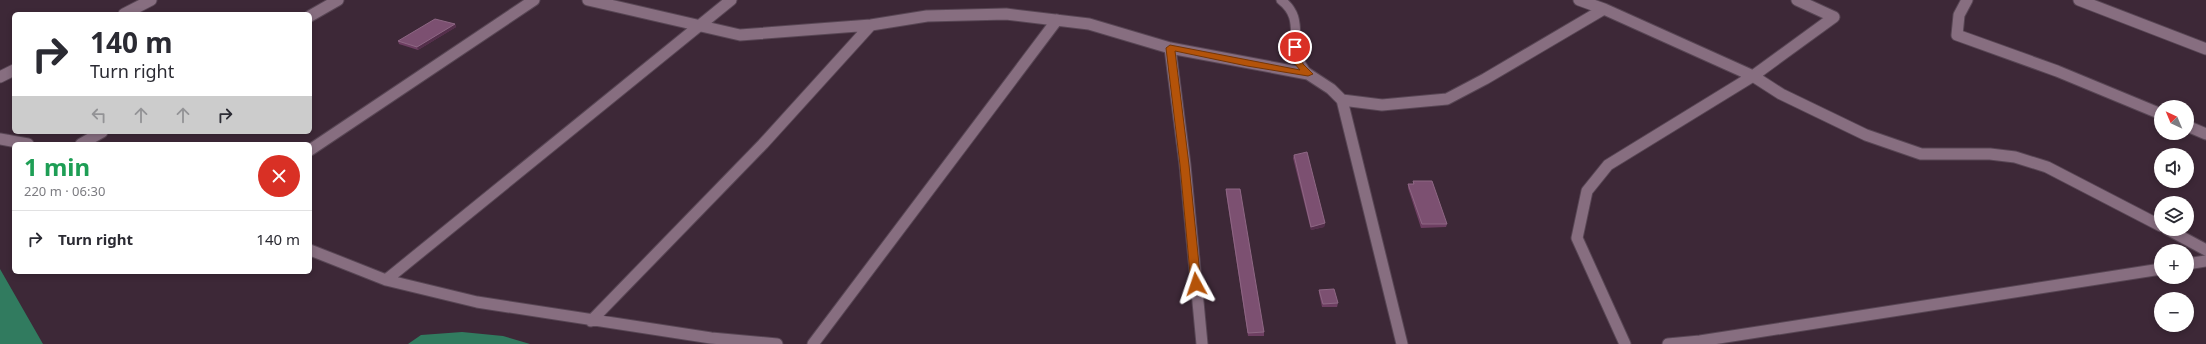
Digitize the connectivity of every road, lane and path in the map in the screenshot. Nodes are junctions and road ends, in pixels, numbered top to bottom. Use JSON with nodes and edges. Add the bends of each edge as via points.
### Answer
{"nodes":[{"id":1,"x":151,"y":0,"type":"edge"},
{"id":2,"x":338,"y":0,"type":"edge"},
{"id":3,"x":534,"y":0,"type":"edge"},
{"id":4,"x":588,"y":0,"type":"edge"},
{"id":5,"x":731,"y":0,"type":"edge"},
{"id":6,"x":1281,"y":0,"type":"edge"},
{"id":7,"x":1579,"y":0,"type":"edge"},
{"id":8,"x":1797,"y":0,"type":"edge"},
{"id":9,"x":1967,"y":0,"type":"edge"},
{"id":10,"x":2079,"y":0,"type":"edge"},
{"id":11,"x":1604,"y":9,"type":"junction"},
{"id":12,"x":128,"y":12,"type":"edge"},
{"id":13,"x":312,"y":15,"type":"edge"},
{"id":14,"x":1057,"y":20,"type":"junction"},
{"id":15,"x":871,"y":25,"type":"junction"},
{"id":16,"x":700,"y":26,"type":"junction"},
{"id":17,"x":1170,"y":48,"type":"junction"},
{"id":18,"x":2206,"y":48,"type":"edge"},
{"id":19,"x":12,"y":71,"type":"edge"},
{"id":20,"x":1308,"y":74,"type":"junction"},
{"id":21,"x":1753,"y":76,"type":"junction"},
{"id":22,"x":0,"y":77,"type":"edge"},
{"id":23,"x":1342,"y":100,"type":"junction"},
{"id":24,"x":2154,"y":111,"type":"edge"},
{"id":25,"x":2194,"y":129,"type":"edge"},
{"id":26,"x":98,"y":134,"type":"edge"},
{"id":27,"x":2206,"y":134,"type":"edge"},
{"id":28,"x":0,"y":139,"type":"edge"},
{"id":29,"x":17,"y":142,"type":"edge"},
{"id":30,"x":84,"y":142,"type":"edge"},
{"id":31,"x":312,"y":149,"type":"edge"},
{"id":32,"x":2154,"y":222,"type":"edge"},
{"id":33,"x":2180,"y":236,"type":"edge"},
{"id":34,"x":2206,"y":250,"type":"edge"},
{"id":35,"x":312,"y":251,"type":"edge"},
{"id":36,"x":2206,"y":261,"type":"edge"},
{"id":37,"x":2194,"y":263,"type":"edge"},
{"id":38,"x":2154,"y":270,"type":"edge"},
{"id":39,"x":386,"y":280,"type":"junction"},
{"id":40,"x":591,"y":321,"type":"junction"},
{"id":41,"x":777,"y":344,"type":"edge"},
{"id":42,"x":813,"y":344,"type":"edge"},
{"id":43,"x":1202,"y":344,"type":"edge"},
{"id":44,"x":1402,"y":344,"type":"edge"},
{"id":45,"x":1625,"y":344,"type":"edge"},
{"id":46,"x":1668,"y":344,"type":"edge"}],
"edges":[{"from":1,"to":12,"type":"street"},
{"from":2,"to":13,"type":"street"},
{"from":3,"to":31,"type":"street"},
{"from":4,"to":16,"type":"street"},
{"from":5,"to":16,"type":"street"},
{"from":6,"to":20,"type":"lane","via":[[1294,13],[1298,22],[1295,47],[1299,64]]},
{"from":7,"to":11,"type":"street"},
{"from":8,"to":21,"type":"street","via":[[1834,16]]},
{"from":9,"to":24,"type":"street","via":[[1959,15],[1957,34]]},
{"from":10,"to":18,"type":"street"},
{"from":11,"to":21,"type":"street"},
{"from":11,"to":23,"type":"street","via":[[1447,99],[1382,105]]},
{"from":14,"to":15,"type":"street","via":[[1006,14],[927,16]]},
{"from":14,"to":17,"type":"street","via":[[1089,24]]},
{"from":14,"to":42,"type":"street"},
{"from":15,"to":16,"type":"street","via":[[740,35]]},
{"from":15,"to":40,"type":"street","via":[[762,144]]},
{"from":16,"to":39,"type":"street"},
{"from":17,"to":20,"type":"street"},
{"from":17,"to":43,"type":"street","via":[[1185,165]]},
{"from":19,"to":22,"type":"street"},
{"from":20,"to":23,"type":"street","via":[[1332,89]]},
{"from":21,"to":32,"type":"street","via":[[1788,97],[1896,146],[1921,154],[1990,154],[2015,157],[2047,167]]},
{"from":21,"to":45,"type":"street","via":[[1608,165],[1587,191],[1577,238]]},
{"from":23,"to":44,"type":"street"},
{"from":25,"to":27,"type":"street"},
{"from":26,"to":30,"type":"street"},
{"from":28,"to":29,"type":"street"},
{"from":33,"to":34,"type":"street"},
{"from":35,"to":39,"type":"street"},
{"from":36,"to":37,"type":"street"},
{"from":38,"to":46,"type":"street","via":[[1708,340]]},
{"from":39,"to":40,"type":"street","via":[[476,302]]},
{"from":40,"to":41,"type":"street","via":[[711,338]]}]}
